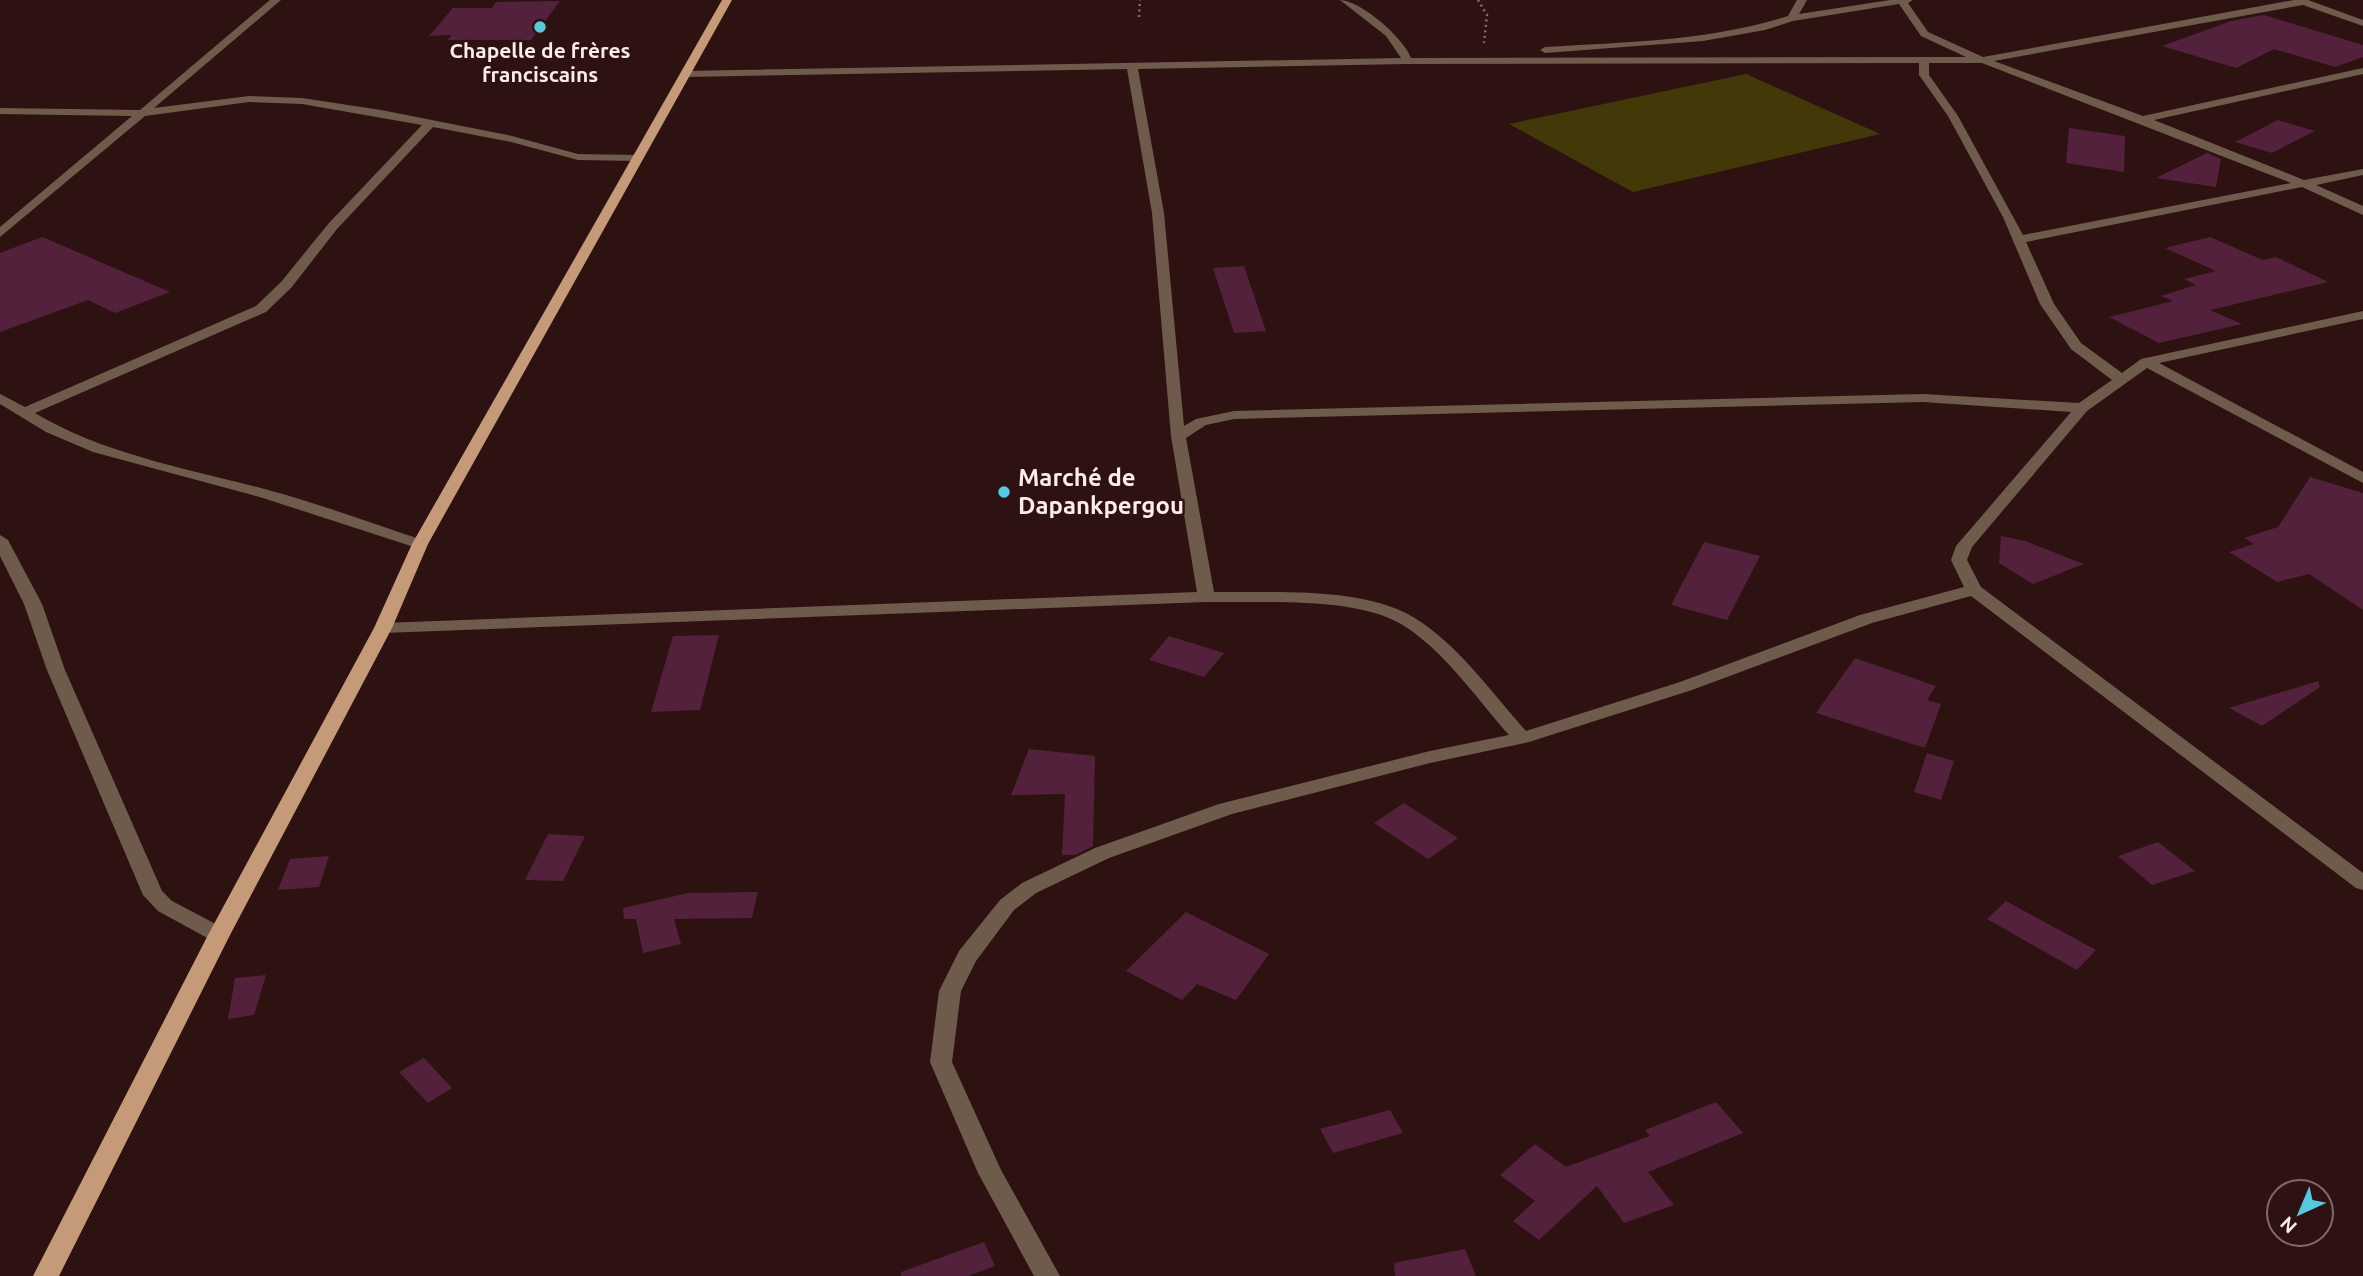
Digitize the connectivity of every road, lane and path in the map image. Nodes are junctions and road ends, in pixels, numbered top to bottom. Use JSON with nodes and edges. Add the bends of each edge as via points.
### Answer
{"nodes":[{"id":1,"x":276,"y":0,"type":"edge"},
{"id":2,"x":727,"y":0,"type":"edge"},
{"id":3,"x":1140,"y":0,"type":"edge"},
{"id":4,"x":1345,"y":0,"type":"edge"},
{"id":5,"x":1478,"y":0,"type":"edge"},
{"id":6,"x":1802,"y":0,"type":"edge"},
{"id":7,"x":1905,"y":1,"type":"edge"},
{"id":8,"x":2301,"y":1,"type":"edge"},
{"id":9,"x":1139,"y":17,"type":"dead end"},
{"id":10,"x":1792,"y":19,"type":"junction"},
{"id":11,"x":2363,"y":23,"type":"edge"},
{"id":12,"x":1476,"y":56,"type":"junction"},
{"id":13,"x":1924,"y":60,"type":"junction"},
{"id":14,"x":1981,"y":60,"type":"junction"},
{"id":15,"x":1408,"y":61,"type":"junction"},
{"id":16,"x":1132,"y":66,"type":"junction"},
{"id":17,"x":2363,"y":71,"type":"edge"},
{"id":18,"x":685,"y":74,"type":"junction"},
{"id":19,"x":0,"y":111,"type":"edge"},
{"id":20,"x":145,"y":113,"type":"junction"},
{"id":21,"x":2145,"y":119,"type":"junction"},
{"id":22,"x":430,"y":123,"type":"junction"},
{"id":23,"x":638,"y":158,"type":"junction"},
{"id":24,"x":2363,"y":172,"type":"edge"},
{"id":25,"x":2303,"y":182,"type":"junction"},
{"id":26,"x":2363,"y":211,"type":"edge"},
{"id":27,"x":0,"y":233,"type":"edge"},
{"id":28,"x":2020,"y":239,"type":"junction"},
{"id":29,"x":2363,"y":314,"type":"edge"},
{"id":30,"x":2146,"y":362,"type":"junction"},
{"id":31,"x":2122,"y":380,"type":"junction"},
{"id":32,"x":0,"y":398,"type":"edge"},
{"id":33,"x":2082,"y":408,"type":"junction"},
{"id":34,"x":25,"y":412,"type":"junction"},
{"id":35,"x":1178,"y":436,"type":"junction"},
{"id":36,"x":2363,"y":478,"type":"edge"},
{"id":37,"x":0,"y":540,"type":"edge"},
{"id":38,"x":420,"y":544,"type":"junction"},
{"id":39,"x":1973,"y":590,"type":"junction"},
{"id":40,"x":1206,"y":597,"type":"junction"},
{"id":41,"x":383,"y":628,"type":"junction"},
{"id":42,"x":1522,"y":738,"type":"junction"},
{"id":43,"x":2363,"y":883,"type":"edge"},
{"id":44,"x":219,"y":935,"type":"junction"},
{"id":45,"x":46,"y":1276,"type":"edge"},
{"id":46,"x":1047,"y":1276,"type":"edge"}],
"edges":[{"from":1,"to":20,"type":"street"},
{"from":2,"to":18,"type":"main road"},
{"from":3,"to":9,"type":"path"},
{"from":4,"to":15,"type":"street","via":[[1400,45]]},
{"from":5,"to":12,"type":"path","via":[[1487,24],[1484,45]]},
{"from":6,"to":10,"type":"street"},
{"from":7,"to":10,"type":"street"},
{"from":7,"to":14,"type":"street","via":[[1924,34]]},
{"from":8,"to":11,"type":"street"},
{"from":8,"to":14,"type":"street"},
{"from":10,"to":12,"type":"street","via":[[1722,35]]},
{"from":12,"to":15,"type":"street"},
{"from":13,"to":14,"type":"street"},
{"from":13,"to":15,"type":"street"},
{"from":13,"to":28,"type":"street","via":[[1924,75],[1960,128]]},
{"from":14,"to":21,"type":"street"},
{"from":15,"to":16,"type":"street"},
{"from":16,"to":18,"type":"street"},
{"from":16,"to":35,"type":"street","via":[[1158,213]]},
{"from":17,"to":21,"type":"street"},
{"from":18,"to":23,"type":"main road"},
{"from":19,"to":20,"type":"street"},
{"from":20,"to":22,"type":"street","via":[[249,99],[302,101]]},
{"from":20,"to":27,"type":"street"},
{"from":21,"to":25,"type":"street"},
{"from":22,"to":23,"type":"street","via":[[578,157]]},
{"from":22,"to":34,"type":"street","via":[[261,309]]},
{"from":23,"to":38,"type":"main road"},
{"from":24,"to":25,"type":"street"},
{"from":25,"to":26,"type":"street"},
{"from":25,"to":28,"type":"street"},
{"from":28,"to":31,"type":"street","via":[[2047,304],[2076,346]]},
{"from":29,"to":30,"type":"street"},
{"from":30,"to":31,"type":"street"},
{"from":30,"to":36,"type":"street"},
{"from":31,"to":33,"type":"street"},
{"from":32,"to":34,"type":"street"},
{"from":33,"to":35,"type":"street","via":[[1923,398],[1234,415],[1201,422]]},
{"from":33,"to":39,"type":"street","via":[[1964,546],[1959,560]]},
{"from":34,"to":38,"type":"street","via":[[98,449],[319,510]]},
{"from":35,"to":40,"type":"street"},
{"from":37,"to":44,"type":"street","via":[[33,604],[61,683],[153,895]]},
{"from":38,"to":41,"type":"main road"},
{"from":39,"to":42,"type":"street","via":[[1866,618],[1686,686]]},
{"from":39,"to":43,"type":"street"},
{"from":40,"to":41,"type":"street"},
{"from":40,"to":42,"type":"street","via":[[1362,603],[1406,619],[1437,645]]},
{"from":41,"to":44,"type":"main road"},
{"from":42,"to":46,"type":"street","via":[[1226,809],[1060,871],[1007,905],[967,957],[950,991],[941,1062],[990,1173]]},
{"from":44,"to":45,"type":"main road"}]}
